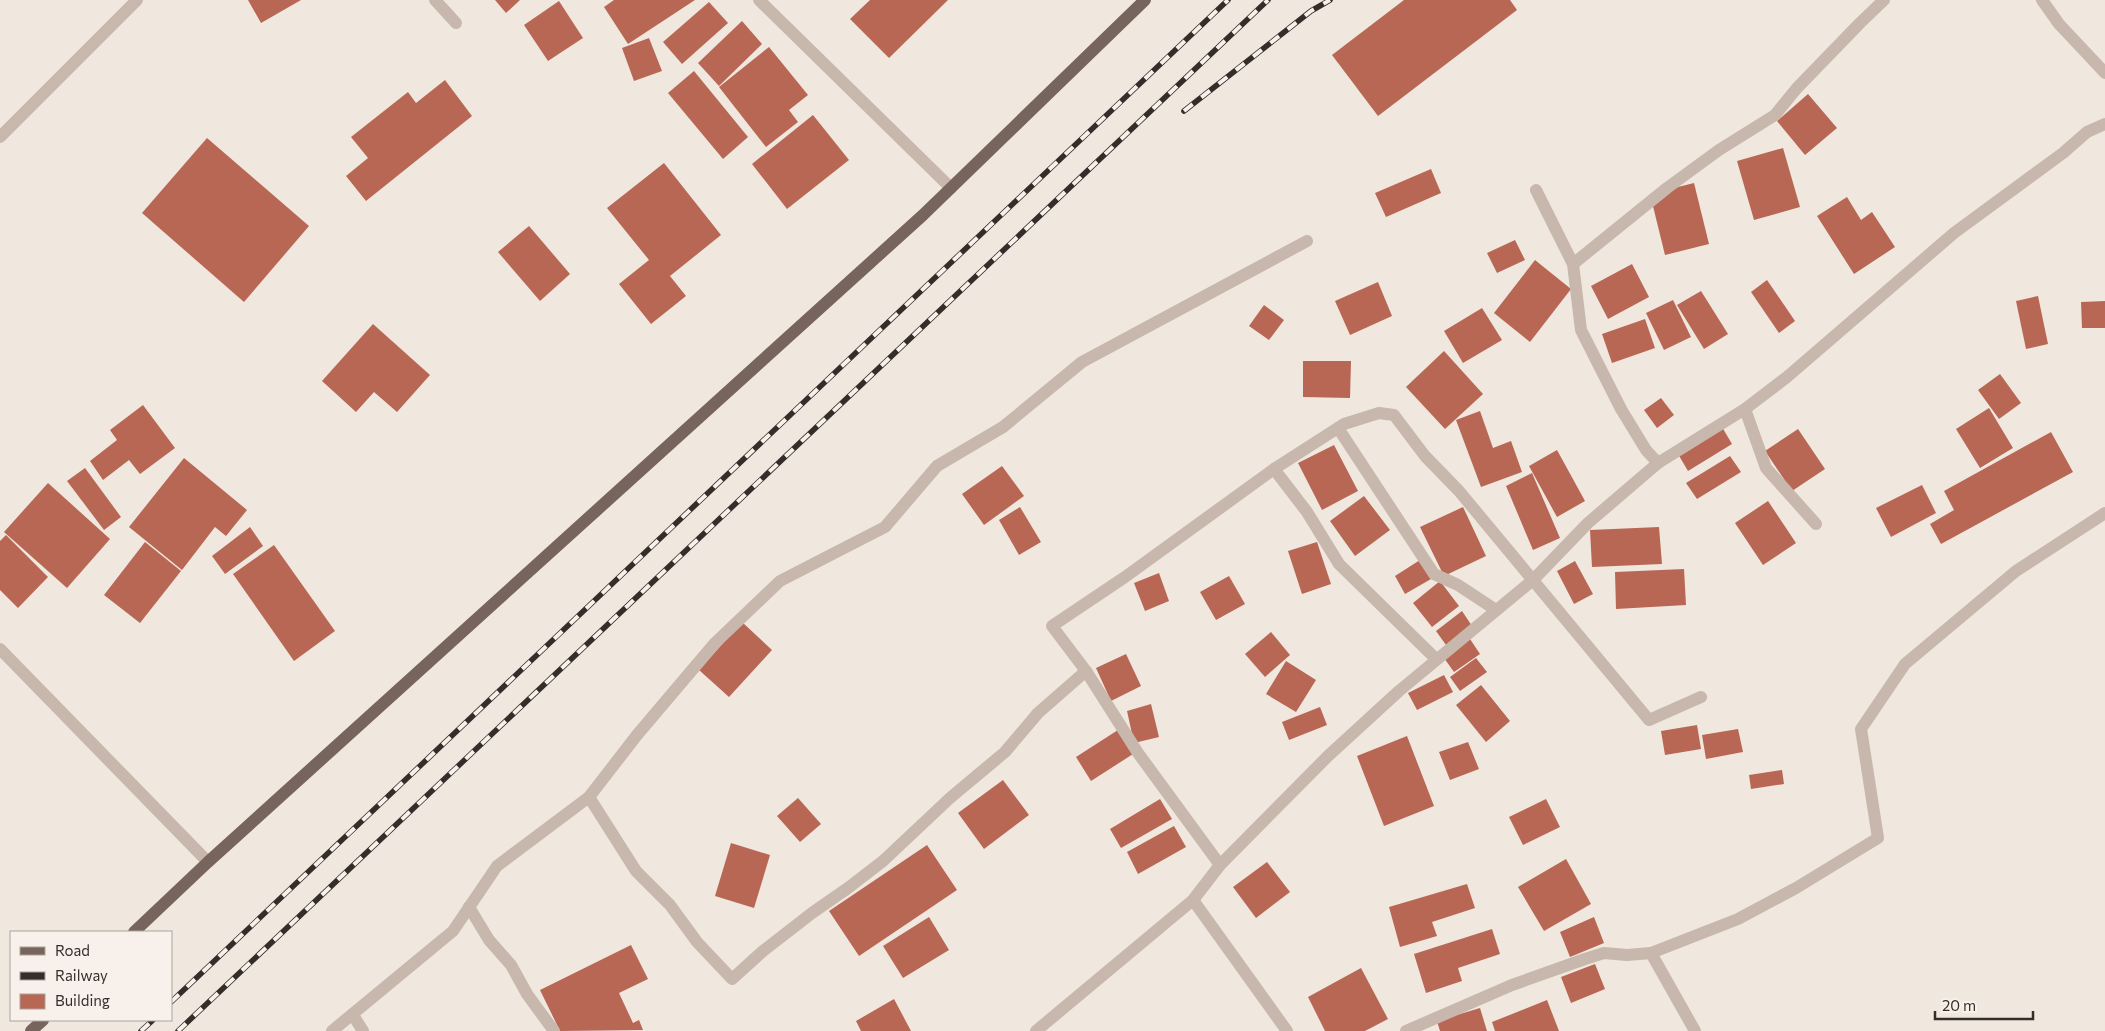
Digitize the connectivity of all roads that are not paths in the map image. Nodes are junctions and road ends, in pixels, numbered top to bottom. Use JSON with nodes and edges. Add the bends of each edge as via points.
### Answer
{"nodes":[{"id":1,"x":137,"y":0,"type":"edge"},
{"id":2,"x":435,"y":0,"type":"edge"},
{"id":3,"x":759,"y":0,"type":"edge"},
{"id":4,"x":1145,"y":0,"type":"edge"},
{"id":5,"x":1884,"y":0,"type":"edge"},
{"id":6,"x":2042,"y":0,"type":"edge"},
{"id":7,"x":456,"y":23,"type":"dead end"},
{"id":8,"x":2105,"y":73,"type":"edge"},
{"id":9,"x":2105,"y":124,"type":"edge"},
{"id":10,"x":0,"y":137,"type":"edge"},
{"id":11,"x":951,"y":188,"type":"junction"},
{"id":12,"x":1536,"y":190,"type":"dead end"},
{"id":13,"x":1307,"y":242,"type":"dead end"},
{"id":14,"x":1573,"y":264,"type":"junction"},
{"id":15,"x":1745,"y":410,"type":"junction"},
{"id":16,"x":1338,"y":428,"type":"junction"},
{"id":17,"x":1658,"y":463,"type":"junction"},
{"id":18,"x":1274,"y":469,"type":"junction"},
{"id":19,"x":2105,"y":513,"type":"edge"},
{"id":20,"x":1816,"y":524,"type":"dead end"},
{"id":21,"x":1533,"y":580,"type":"junction"},
{"id":22,"x":1496,"y":610,"type":"junction"},
{"id":23,"x":0,"y":649,"type":"edge"},
{"id":24,"x":1436,"y":659,"type":"junction"},
{"id":25,"x":1086,"y":671,"type":"junction"},
{"id":26,"x":1701,"y":697,"type":"dead end"},
{"id":27,"x":590,"y":797,"type":"junction"},
{"id":28,"x":208,"y":862,"type":"junction"},
{"id":29,"x":1220,"y":865,"type":"junction"},
{"id":30,"x":1194,"y":900,"type":"junction"},
{"id":31,"x":469,"y":907,"type":"junction"},
{"id":32,"x":135,"y":931,"type":"edge"},
{"id":33,"x":1651,"y":954,"type":"junction"},
{"id":34,"x":352,"y":1015,"type":"junction"},
{"id":35,"x":42,"y":1021,"type":"edge"},
{"id":36,"x":31,"y":1031,"type":"edge"},
{"id":37,"x":332,"y":1031,"type":"edge"},
{"id":38,"x":363,"y":1031,"type":"edge"},
{"id":39,"x":554,"y":1031,"type":"edge"},
{"id":40,"x":1036,"y":1031,"type":"edge"},
{"id":41,"x":1287,"y":1031,"type":"edge"},
{"id":42,"x":1406,"y":1031,"type":"edge"},
{"id":43,"x":1695,"y":1031,"type":"edge"}],
"edges":[{"from":1,"to":10,"type":"street"},
{"from":2,"to":7,"type":"street"},
{"from":3,"to":11,"type":"street"},
{"from":4,"to":11,"type":"main road"},
{"from":5,"to":14,"type":"street","via":[[1775,115],[1667,188]]},
{"from":6,"to":8,"type":"street","via":[[2059,24]]},
{"from":9,"to":15,"type":"street","via":[[2087,132],[1954,233]]},
{"from":11,"to":28,"type":"main road"},
{"from":12,"to":14,"type":"street"},
{"from":13,"to":27,"type":"street","via":[[1082,362],[1003,427],[936,466],[885,527],[780,581],[715,643],[637,735]]},
{"from":14,"to":17,"type":"street","via":[[1581,330],[1621,409],[1646,450]]},
{"from":15,"to":17,"type":"street"},
{"from":15,"to":20,"type":"street","via":[[1766,468]]},
{"from":16,"to":18,"type":"street"},
{"from":16,"to":21,"type":"street","via":[[1378,413],[1394,415],[1425,456],[1459,491]]},
{"from":16,"to":22,"type":"street","via":[[1434,574],[1458,585]]},
{"from":17,"to":21,"type":"street","via":[[1588,523]]},
{"from":18,"to":24,"type":"street","via":[[1307,512],[1339,564]]},
{"from":18,"to":25,"type":"street","via":[[1052,626]]},
{"from":19,"to":33,"type":"street","via":[[2016,571],[1905,664],[1861,729],[1878,838],[1738,919]]},
{"from":21,"to":22,"type":"street"},
{"from":21,"to":26,"type":"street","via":[[1649,720]]},
{"from":22,"to":24,"type":"street"},
{"from":23,"to":28,"type":"street"},
{"from":24,"to":29,"type":"street","via":[[1328,756]]},
{"from":25,"to":27,"type":"street","via":[[1038,713],[1005,752],[883,861],[763,951],[732,979],[697,942],[670,905],[636,871]]},
{"from":25,"to":29,"type":"street","via":[[1138,753]]},
{"from":27,"to":31,"type":"street","via":[[497,866]]},
{"from":28,"to":32,"type":"main road"},
{"from":29,"to":30,"type":"street"},
{"from":30,"to":40,"type":"street"},
{"from":30,"to":41,"type":"street"},
{"from":31,"to":34,"type":"street","via":[[453,931]]},
{"from":31,"to":39,"type":"street"},
{"from":33,"to":42,"type":"street","via":[[1604,953],[1512,985]]},
{"from":33,"to":43,"type":"street"},
{"from":34,"to":37,"type":"street"},
{"from":34,"to":38,"type":"street"},
{"from":35,"to":36,"type":"main road"}]}
